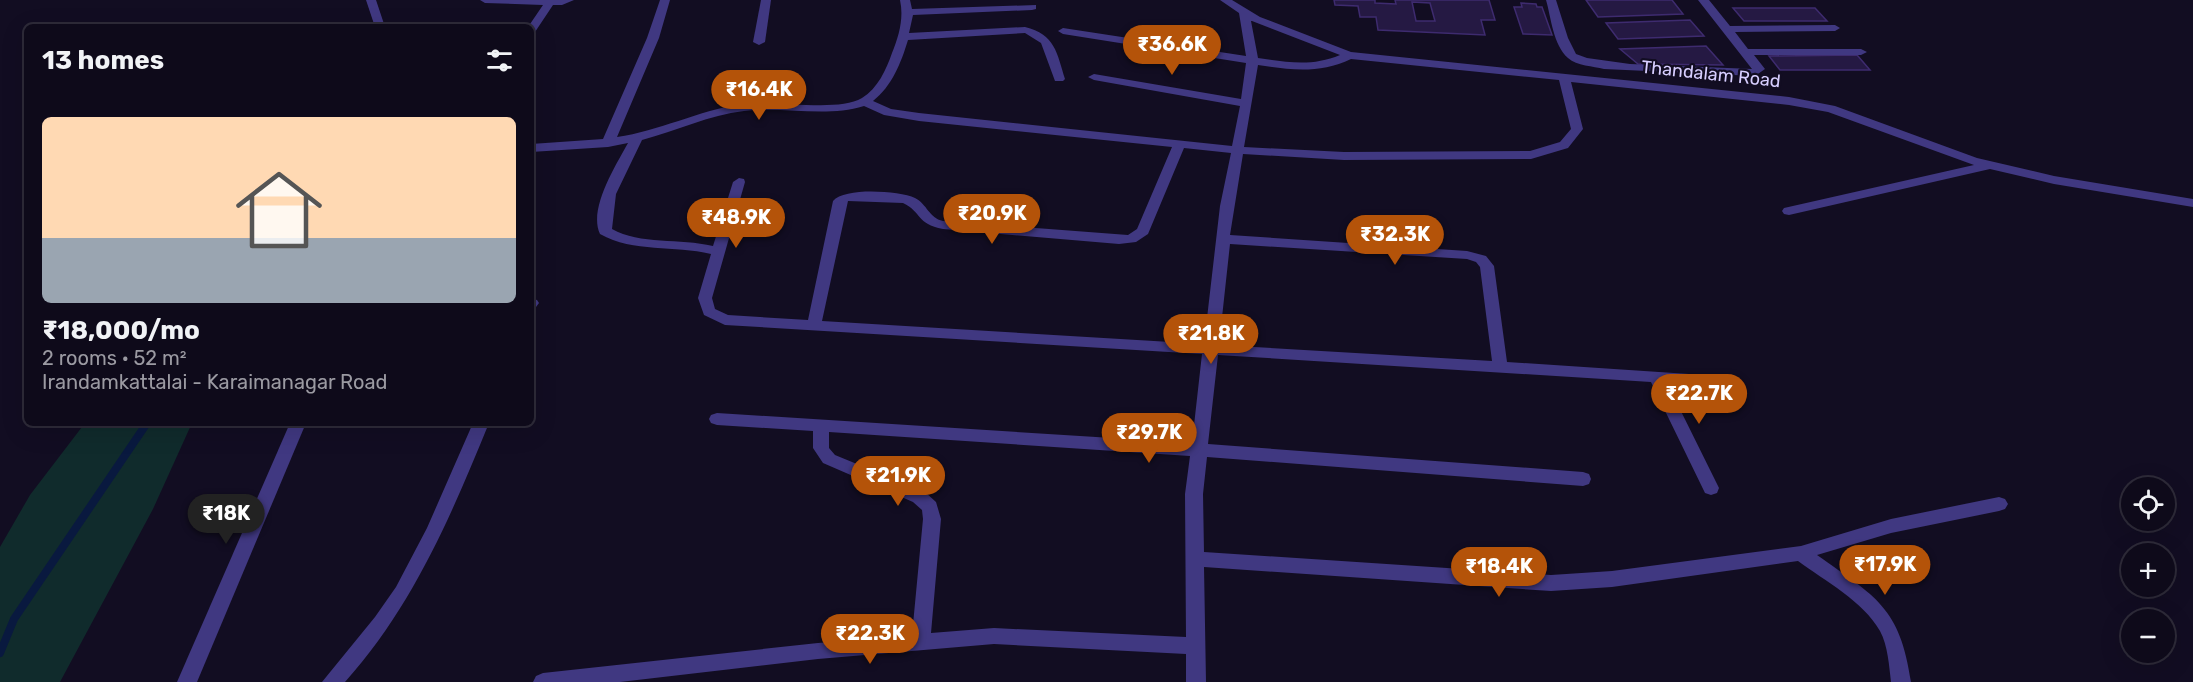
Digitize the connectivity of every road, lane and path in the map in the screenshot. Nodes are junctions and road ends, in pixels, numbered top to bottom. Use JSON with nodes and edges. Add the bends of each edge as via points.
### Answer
{"nodes":[{"id":1,"x":371,"y":0,"type":"edge"},
{"id":2,"x":485,"y":0,"type":"edge"},
{"id":3,"x":569,"y":0,"type":"edge"},
{"id":4,"x":665,"y":0,"type":"edge"},
{"id":5,"x":766,"y":0,"type":"edge"},
{"id":6,"x":1226,"y":0,"type":"edge"},
{"id":7,"x":1551,"y":0,"type":"edge"},
{"id":8,"x":1703,"y":0,"type":"edge"},
{"id":9,"x":550,"y":2,"type":"junction"},
{"id":10,"x":906,"y":6,"type":"edge"},
{"id":11,"x":1032,"y":7,"type":"dead end"},
{"id":12,"x":1244,"y":12,"type":"junction"},
{"id":13,"x":379,"y":24,"type":"edge"},
{"id":14,"x":534,"y":26,"type":"edge"},
{"id":15,"x":1835,"y":28,"type":"dead end"},
{"id":16,"x":1726,"y":29,"type":"junction"},
{"id":17,"x":1063,"y":31,"type":"dead end"},
{"id":18,"x":904,"y":37,"type":"junction"},
{"id":19,"x":759,"y":42,"type":"dead end"},
{"id":20,"x":1746,"y":52,"type":"junction"},
{"id":21,"x":1861,"y":52,"type":"dead end"},
{"id":22,"x":1349,"y":55,"type":"junction"},
{"id":23,"x":1252,"y":61,"type":"junction"},
{"id":24,"x":1564,"y":76,"type":"junction"},
{"id":25,"x":1094,"y":77,"type":"dead end"},
{"id":26,"x":1059,"y":80,"type":"dead end"},
{"id":27,"x":865,"y":102,"type":"junction"},
{"id":28,"x":1245,"y":103,"type":"junction"},
{"id":29,"x":637,"y":138,"type":"junction"},
{"id":30,"x":608,"y":143,"type":"junction"},
{"id":31,"x":1180,"y":144,"type":"junction"},
{"id":32,"x":534,"y":148,"type":"edge"},
{"id":33,"x":1237,"y":150,"type":"junction"},
{"id":34,"x":1990,"y":165,"type":"junction"},
{"id":35,"x":739,"y":182,"type":"dead end"},
{"id":36,"x":2193,"y":203,"type":"edge"},
{"id":37,"x":1790,"y":211,"type":"dead end"},
{"id":38,"x":1223,"y":239,"type":"junction"},
{"id":39,"x":718,"y":252,"type":"junction"},
{"id":40,"x":814,"y":326,"type":"junction"},
{"id":41,"x":1211,"y":348,"type":"junction"},
{"id":42,"x":1500,"y":366,"type":"junction"},
{"id":43,"x":1656,"y":376,"type":"junction"},
{"id":44,"x":1699,"y":379,"type":"dead end"},
{"id":45,"x":717,"y":419,"type":"dead end"},
{"id":46,"x":297,"y":426,"type":"edge"},
{"id":47,"x":480,"y":426,"type":"edge"},
{"id":48,"x":822,"y":426,"type":"junction"},
{"id":49,"x":1200,"y":450,"type":"junction"},
{"id":50,"x":1583,"y":479,"type":"dead end"},
{"id":51,"x":1711,"y":488,"type":"dead end"},
{"id":52,"x":1999,"y":504,"type":"dead end"},
{"id":53,"x":1801,"y":553,"type":"junction"},
{"id":54,"x":1195,"y":559,"type":"junction"},
{"id":55,"x":921,"y":642,"type":"junction"},
{"id":56,"x":1197,"y":646,"type":"junction"},
{"id":57,"x":641,"y":676,"type":"edge"},
{"id":58,"x":570,"y":680,"type":"edge"},
{"id":59,"x":187,"y":682,"type":"edge"},
{"id":60,"x":332,"y":682,"type":"edge"},
{"id":61,"x":543,"y":682,"type":"edge"},
{"id":62,"x":1196,"y":682,"type":"edge"},
{"id":63,"x":1901,"y":682,"type":"edge"}],
"edges":[{"from":1,"to":13,"type":"street"},
{"from":2,"to":9,"type":"street"},
{"from":3,"to":9,"type":"street"},
{"from":4,"to":30,"type":"street"},
{"from":5,"to":19,"type":"street"},
{"from":6,"to":12,"type":"street","name":"Thandalam Road"},
{"from":7,"to":20,"type":"street","via":[[1567,49],[1580,60],[1621,67],[1755,73],[1759,69]]},
{"from":8,"to":16,"type":"street"},
{"from":9,"to":14,"type":"street"},
{"from":10,"to":11,"type":"street"},
{"from":10,"to":18,"type":"street"},
{"from":12,"to":22,"type":"street","name":"Thandalam Road"},
{"from":12,"to":23,"type":"street"},
{"from":15,"to":16,"type":"street"},
{"from":16,"to":20,"type":"street"},
{"from":17,"to":23,"type":"street"},
{"from":18,"to":26,"type":"street","via":[[1035,32],[1047,42]]},
{"from":18,"to":27,"type":"street","via":[[879,92]]},
{"from":20,"to":21,"type":"street"},
{"from":22,"to":23,"type":"street","via":[[1318,68]]},
{"from":22,"to":24,"type":"street","name":"Thandalam Road"},
{"from":23,"to":28,"type":"street"},
{"from":24,"to":33,"type":"street","via":[[1577,129],[1564,145],[1531,155],[1344,156]]},
{"from":24,"to":34,"type":"street","name":"Thandalam Road","via":[[1831,109]]},
{"from":25,"to":28,"type":"street"},
{"from":27,"to":29,"type":"street","via":[[847,107],[730,109]]},
{"from":27,"to":31,"type":"street","via":[[888,112],[920,117]]},
{"from":28,"to":33,"type":"street"},
{"from":29,"to":30,"type":"street"},
{"from":29,"to":39,"type":"street","via":[[611,190],[603,214],[605,231],[619,240],[637,244],[677,244]]},
{"from":30,"to":32,"type":"street"},
{"from":31,"to":33,"type":"street"},
{"from":31,"to":40,"type":"street","via":[[1143,231],[1131,239],[934,224],[910,201],[844,198],[840,201]]},
{"from":33,"to":38,"type":"street"},
{"from":34,"to":36,"type":"street","name":"Thandalam Road"},
{"from":34,"to":37,"type":"street"},
{"from":35,"to":39,"type":"street"},
{"from":38,"to":41,"type":"street"},
{"from":38,"to":42,"type":"street","via":[[1481,259],[1487,266]]},
{"from":39,"to":40,"type":"street","via":[[705,298],[709,312],[725,320]]},
{"from":40,"to":41,"type":"street"},
{"from":41,"to":42,"type":"street"},
{"from":41,"to":49,"type":"street"},
{"from":42,"to":43,"type":"street"},
{"from":43,"to":44,"type":"street"},
{"from":43,"to":51,"type":"street"},
{"from":45,"to":48,"type":"street"},
{"from":46,"to":59,"type":"street"},
{"from":47,"to":60,"type":"street","via":[[432,542],[381,626]]},
{"from":48,"to":49,"type":"street"},
{"from":48,"to":55,"type":"street","via":[[819,446],[829,459],[919,497],[930,507]]},
{"from":49,"to":50,"type":"street"},
{"from":49,"to":54,"type":"street","via":[[1194,494]]},
{"from":52,"to":53,"type":"street","via":[[1891,526]]},
{"from":53,"to":54,"type":"street","via":[[1612,579],[1551,583]]},
{"from":53,"to":63,"type":"street","via":[[1884,621],[1897,652]]},
{"from":54,"to":56,"type":"street"},
{"from":55,"to":56,"type":"street","via":[[994,636]]},
{"from":55,"to":57,"type":"street","via":[[818,651]]},
{"from":56,"to":62,"type":"street"},
{"from":57,"to":58,"type":"street"},
{"from":58,"to":61,"type":"street"}]}
